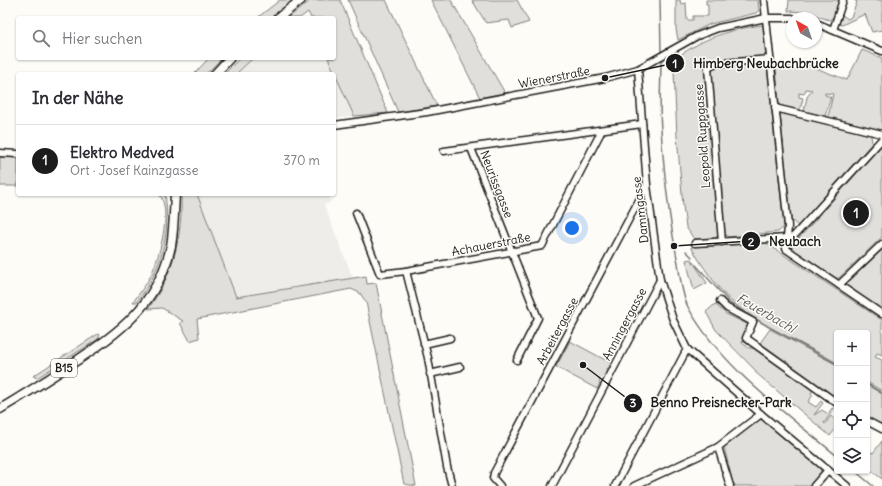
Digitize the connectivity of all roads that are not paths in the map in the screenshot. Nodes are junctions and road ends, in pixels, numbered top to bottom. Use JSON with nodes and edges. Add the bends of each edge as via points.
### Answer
{"nodes":[{"id":1,"x":301,"y":0,"type":"edge"},
{"id":2,"x":764,"y":0,"type":"edge"},
{"id":3,"x":843,"y":0,"type":"edge"},
{"id":4,"x":281,"y":16,"type":"edge"},
{"id":5,"x":766,"y":18,"type":"junction"},
{"id":6,"x":786,"y":18,"type":"edge"},
{"id":7,"x":822,"y":25,"type":"edge"},
{"id":8,"x":833,"y":30,"type":"junction"},
{"id":9,"x":882,"y":51,"type":"edge"},
{"id":10,"x":770,"y":59,"type":"junction"},
{"id":11,"x":228,"y":60,"type":"edge"},
{"id":12,"x":638,"y":69,"type":"junction"},
{"id":13,"x":217,"y":72,"type":"edge"},
{"id":14,"x":775,"y":108,"type":"junction"},
{"id":15,"x":642,"y":124,"type":"junction"},
{"id":16,"x":336,"y":125,"type":"edge"},
{"id":17,"x":602,"y":130,"type":"junction"},
{"id":18,"x":882,"y":134,"type":"edge"},
{"id":19,"x":882,"y":139,"type":"edge"},
{"id":20,"x":471,"y":148,"type":"junction"},
{"id":21,"x":444,"y":151,"type":"dead end"},
{"id":22,"x":0,"y":153,"type":"edge"},
{"id":23,"x":16,"y":154,"type":"edge"},
{"id":24,"x":647,"y":185,"type":"junction"},
{"id":25,"x":171,"y":196,"type":"edge"},
{"id":26,"x":174,"y":196,"type":"edge"},
{"id":27,"x":174,"y":209,"type":"junction"},
{"id":28,"x":356,"y":213,"type":"dead end"},
{"id":29,"x":787,"y":238,"type":"junction"},
{"id":30,"x":722,"y":242,"type":"junction"},
{"id":31,"x":695,"y":243,"type":"dead end"},
{"id":32,"x":882,"y":244,"type":"edge"},
{"id":33,"x":511,"y":252,"type":"junction"},
{"id":34,"x":406,"y":271,"type":"junction"},
{"id":35,"x":660,"y":280,"type":"junction"},
{"id":36,"x":839,"y":285,"type":"junction"},
{"id":37,"x":720,"y":301,"type":"dead end"},
{"id":38,"x":882,"y":314,"type":"edge"},
{"id":39,"x":450,"y":338,"type":"dead end"},
{"id":40,"x":424,"y":344,"type":"junction"},
{"id":41,"x":687,"y":349,"type":"junction"},
{"id":42,"x":517,"y":360,"type":"dead end"},
{"id":43,"x":460,"y":367,"type":"dead end"},
{"id":44,"x":430,"y":374,"type":"junction"},
{"id":45,"x":836,"y":402,"type":"edge"},
{"id":46,"x":0,"y":409,"type":"edge"},
{"id":47,"x":761,"y":414,"type":"junction"},
{"id":48,"x":870,"y":423,"type":"edge"},
{"id":49,"x":882,"y":429,"type":"edge"},
{"id":50,"x":718,"y":447,"type":"junction"},
{"id":51,"x":828,"y":470,"type":"junction"},
{"id":52,"x":616,"y":485,"type":"edge"},
{"id":53,"x":452,"y":486,"type":"edge"},
{"id":54,"x":500,"y":486,"type":"edge"},
{"id":55,"x":552,"y":486,"type":"edge"},
{"id":56,"x":634,"y":486,"type":"edge"},
{"id":57,"x":730,"y":486,"type":"edge"},
{"id":58,"x":814,"y":486,"type":"edge"},
{"id":59,"x":847,"y":486,"type":"edge"}],
"edges":[{"from":1,"to":4,"type":"main road"},
{"from":2,"to":5,"type":"street"},
{"from":3,"to":8,"type":"street"},
{"from":5,"to":6,"type":"street","name":"Wienerstraße"},
{"from":5,"to":10,"type":"street"},
{"from":5,"to":12,"type":"street","name":"Wienerstraße","via":[[718,28],[697,36]]},
{"from":7,"to":8,"type":"street"},
{"from":8,"to":9,"type":"street"},
{"from":10,"to":14,"type":"street"},
{"from":10,"to":30,"type":"street","name":"Leopold Ruppgasse","via":[[713,64],[708,68]]},
{"from":11,"to":13,"type":"main road"},
{"from":12,"to":15,"type":"street","name":"Dammgasse"},
{"from":12,"to":16,"type":"street","name":"Wienerstraße","via":[[568,86],[427,112]]},
{"from":14,"to":18,"type":"street"},
{"from":14,"to":29,"type":"street","via":[[788,226]]},
{"from":15,"to":17,"type":"street"},
{"from":15,"to":24,"type":"street","name":"Dammgasse"},
{"from":17,"to":20,"type":"street"},
{"from":17,"to":33,"type":"street","name":"Achauerstraße","via":[[542,246]]},
{"from":19,"to":29,"type":"street","via":[[794,237]]},
{"from":20,"to":21,"type":"street"},
{"from":20,"to":33,"type":"street","name":"Neurissgasse"},
{"from":22,"to":23,"type":"street"},
{"from":24,"to":35,"type":"street","name":"Dammgasse"},
{"from":24,"to":54,"type":"street","name":"Arbeitergasse","via":[[494,473],[493,478]]},
{"from":25,"to":27,"type":"main road","number":"B15"},
{"from":26,"to":27,"type":"main road","number":"B15"},
{"from":27,"to":46,"type":"main road","number":"B15","via":[[174,227],[164,267],[138,313],[108,340]]},
{"from":28,"to":34,"type":"street","name":"Achauerstraße","via":[[380,274]]},
{"from":29,"to":30,"type":"street"},
{"from":29,"to":36,"type":"street","via":[[786,249]]},
{"from":30,"to":31,"type":"street"},
{"from":32,"to":36,"type":"street"},
{"from":33,"to":34,"type":"street","name":"Achauerstraße"},
{"from":33,"to":42,"type":"street","name":"Neurissgasse","via":[[538,318]]},
{"from":34,"to":40,"type":"street"},
{"from":35,"to":41,"type":"street","name":"Dammgasse","via":[[673,320]]},
{"from":35,"to":55,"type":"street","name":"Anningergasse"},
{"from":36,"to":38,"type":"street"},
{"from":37,"to":45,"type":"street","via":[[726,308],[753,322],[746,338]]},
{"from":39,"to":40,"type":"street"},
{"from":40,"to":44,"type":"street"},
{"from":41,"to":47,"type":"street","name":"Dammgasse"},
{"from":41,"to":52,"type":"street"},
{"from":43,"to":44,"type":"street"},
{"from":44,"to":53,"type":"street"},
{"from":47,"to":50,"type":"street"},
{"from":47,"to":51,"type":"street","name":"Dammgasse"},
{"from":48,"to":49,"type":"street"},
{"from":50,"to":56,"type":"street"},
{"from":50,"to":57,"type":"street"},
{"from":51,"to":58,"type":"street"},
{"from":51,"to":59,"type":"street","name":"Dammgasse"}]}
